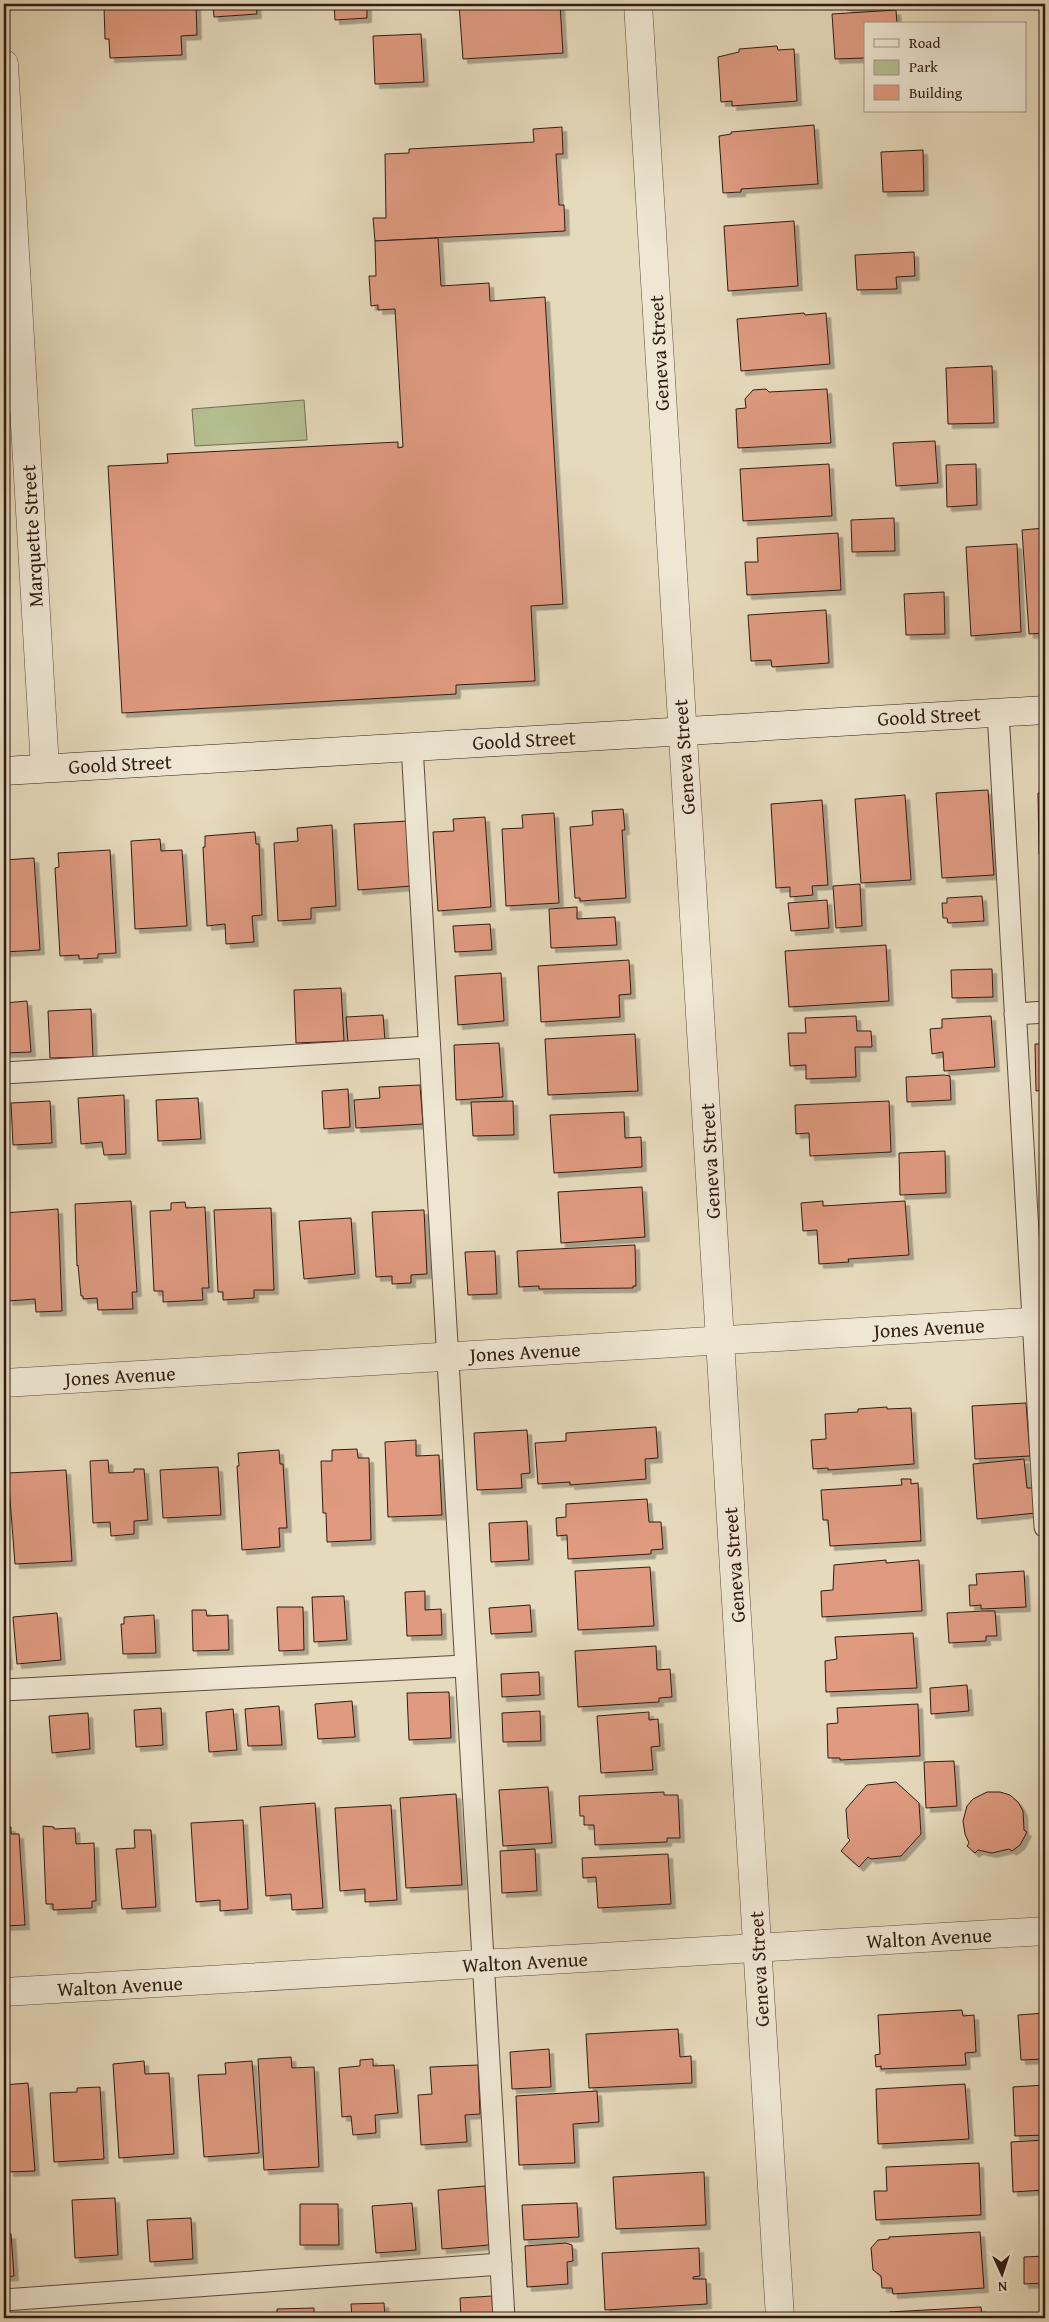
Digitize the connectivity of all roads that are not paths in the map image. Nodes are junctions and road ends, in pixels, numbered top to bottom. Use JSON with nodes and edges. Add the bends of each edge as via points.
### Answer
{"nodes":[{"id":1,"x":638,"y":4,"type":"edge"},
{"id":2,"x":4,"y":64,"type":"edge"},
{"id":3,"x":1045,"y":710,"type":"edge"},
{"id":4,"x":998,"y":712,"type":"junction"},
{"id":5,"x":684,"y":731,"type":"junction"},
{"id":6,"x":412,"y":746,"type":"junction"},
{"id":7,"x":46,"y":768,"type":"junction"},
{"id":8,"x":4,"y":771,"type":"edge"},
{"id":9,"x":1045,"y":1012,"type":"edge"},
{"id":10,"x":1014,"y":1014,"type":"junction"},
{"id":11,"x":429,"y":1047,"type":"junction"},
{"id":12,"x":4,"y":1073,"type":"edge"},
{"id":13,"x":1039,"y":1322,"type":"edge"},
{"id":14,"x":720,"y":1340,"type":"junction"},
{"id":15,"x":448,"y":1357,"type":"junction"},
{"id":16,"x":4,"y":1383,"type":"edge"},
{"id":17,"x":1045,"y":1527,"type":"edge"},
{"id":18,"x":464,"y":1666,"type":"junction"},
{"id":19,"x":4,"y":1690,"type":"edge"},
{"id":20,"x":1045,"y":1931,"type":"edge"},
{"id":21,"x":758,"y":1948,"type":"junction"},
{"id":22,"x":483,"y":1965,"type":"junction"},
{"id":23,"x":4,"y":1992,"type":"edge"},
{"id":24,"x":501,"y":2264,"type":"junction"},
{"id":25,"x":4,"y":2300,"type":"edge"},
{"id":26,"x":504,"y":2318,"type":"edge"},
{"id":27,"x":780,"y":2318,"type":"edge"}],
"edges":[{"from":1,"to":5,"type":"street","name":"Geneva Street"},
{"from":2,"to":7,"type":"street","name":"Marquette Street"},
{"from":3,"to":4,"type":"street","name":"Goold Street"},
{"from":4,"to":5,"type":"street","name":"Goold Street"},
{"from":4,"to":10,"type":"lane"},
{"from":5,"to":6,"type":"street","name":"Goold Street"},
{"from":5,"to":14,"type":"street","name":"Geneva Street"},
{"from":6,"to":7,"type":"street","name":"Goold Street"},
{"from":6,"to":11,"type":"lane"},
{"from":7,"to":8,"type":"street","name":"Goold Street"},
{"from":9,"to":10,"type":"lane"},
{"from":10,"to":13,"type":"lane"},
{"from":11,"to":12,"type":"lane"},
{"from":11,"to":15,"type":"lane"},
{"from":13,"to":14,"type":"street","name":"Jones Avenue"},
{"from":13,"to":17,"type":"lane"},
{"from":14,"to":15,"type":"street","name":"Jones Avenue"},
{"from":14,"to":21,"type":"street","name":"Geneva Street"},
{"from":15,"to":16,"type":"street","name":"Jones Avenue"},
{"from":15,"to":18,"type":"lane"},
{"from":18,"to":19,"type":"lane"},
{"from":18,"to":22,"type":"lane"},
{"from":20,"to":21,"type":"street","name":"Walton Avenue"},
{"from":21,"to":22,"type":"street","name":"Walton Avenue"},
{"from":21,"to":27,"type":"street","name":"Geneva Street"},
{"from":22,"to":23,"type":"street","name":"Walton Avenue"},
{"from":22,"to":24,"type":"lane"},
{"from":24,"to":25,"type":"lane"},
{"from":24,"to":26,"type":"lane"}]}
